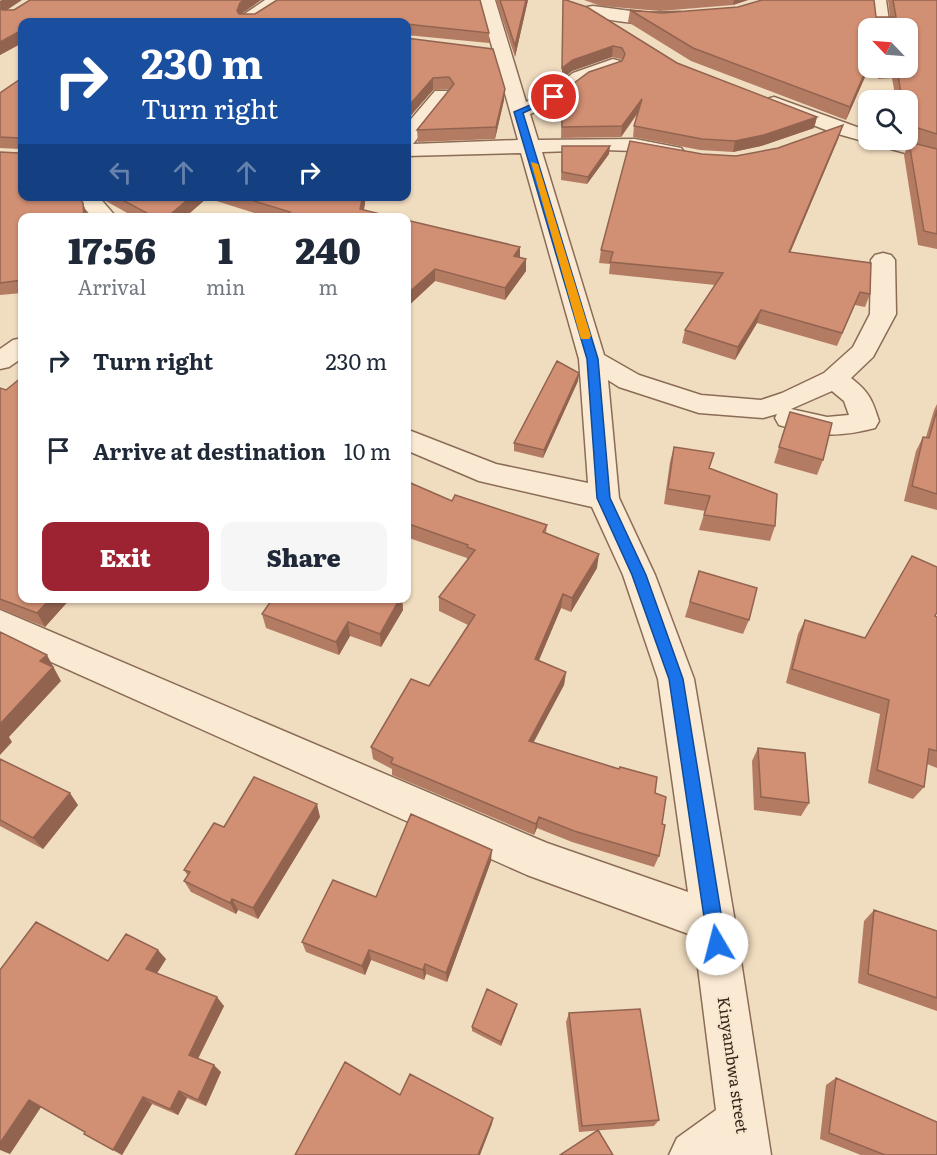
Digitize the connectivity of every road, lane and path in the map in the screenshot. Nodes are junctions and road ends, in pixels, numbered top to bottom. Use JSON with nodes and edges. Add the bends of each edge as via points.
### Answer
{"nodes":[{"id":1,"x":282,"y":0,"type":"edge"},
{"id":2,"x":487,"y":0,"type":"edge"},
{"id":3,"x":878,"y":0,"type":"edge"},
{"id":4,"x":571,"y":4,"type":"edge"},
{"id":5,"x":593,"y":11,"type":"junction"},
{"id":6,"x":688,"y":15,"type":"edge"},
{"id":7,"x":250,"y":18,"type":"edge"},
{"id":8,"x":881,"y":18,"type":"edge"},
{"id":9,"x":633,"y":36,"type":"edge"},
{"id":10,"x":613,"y":65,"type":"edge"},
{"id":11,"x":442,"y":95,"type":"edge"},
{"id":12,"x":760,"y":97,"type":"edge"},
{"id":13,"x":519,"y":112,"type":"junction"},
{"id":14,"x":838,"y":128,"type":"junction"},
{"id":15,"x":411,"y":133,"type":"edge"},
{"id":16,"x":858,"y":133,"type":"edge"},
{"id":17,"x":808,"y":139,"type":"edge"},
{"id":18,"x":528,"y":145,"type":"junction"},
{"id":19,"x":411,"y":150,"type":"edge"},
{"id":20,"x":915,"y":150,"type":"edge"},
{"id":21,"x":689,"y":155,"type":"edge"},
{"id":22,"x":937,"y":156,"type":"edge"},
{"id":23,"x":90,"y":201,"type":"edge"},
{"id":24,"x":101,"y":213,"type":"edge"},
{"id":25,"x":883,"y":260,"type":"dead end"},
{"id":26,"x":18,"y":349,"type":"edge"},
{"id":27,"x":592,"y":359,"type":"junction"},
{"id":28,"x":0,"y":361,"type":"edge"},
{"id":29,"x":834,"y":379,"type":"junction"},
{"id":30,"x":763,"y":410,"type":"junction"},
{"id":31,"x":411,"y":442,"type":"edge"},
{"id":32,"x":604,"y":498,"type":"junction"},
{"id":33,"x":0,"y":624,"type":"edge"},
{"id":34,"x":714,"y":922,"type":"junction"},
{"id":35,"x":743,"y":1138,"type":"edge"},
{"id":36,"x":694,"y":1155,"type":"edge"}],
"edges":[{"from":1,"to":7,"type":"street","via":[[267,5]]},
{"from":2,"to":13,"type":"street","name":"Kinyambwa street","via":[[490,52]]},
{"from":3,"to":8,"type":"street"},
{"from":4,"to":5,"type":"street"},
{"from":5,"to":6,"type":"street","via":[[646,18]]},
{"from":5,"to":9,"type":"street"},
{"from":10,"to":13,"type":"street","via":[[580,77],[554,97]]},
{"from":11,"to":15,"type":"street"},
{"from":12,"to":14,"type":"street"},
{"from":13,"to":18,"type":"street","name":"Kinyambwa street"},
{"from":14,"to":16,"type":"street"},
{"from":14,"to":17,"type":"street"},
{"from":18,"to":19,"type":"street"},
{"from":18,"to":21,"type":"street","via":[[635,145]]},
{"from":18,"to":27,"type":"street","name":"Kinyambwa street"},
{"from":20,"to":22,"type":"street"},
{"from":23,"to":24,"type":"street"},
{"from":25,"to":29,"type":"street","via":[[883,314],[864,351]]},
{"from":26,"to":28,"type":"street"},
{"from":27,"to":30,"type":"street","via":[[629,381],[699,404]]},
{"from":27,"to":32,"type":"street","name":"Kinyambwa street"},
{"from":29,"to":30,"type":"street"},
{"from":29,"to":30,"type":"street","via":[[857,397],[865,421],[844,428],[814,426]]},
{"from":31,"to":32,"type":"street","via":[[490,473]]},
{"from":32,"to":34,"type":"street","name":"Kinyambwa street","via":[[639,575],[676,679]]},
{"from":33,"to":34,"type":"street","via":[[543,861]]},
{"from":34,"to":35,"type":"street","name":"Kinyambwa street"},
{"from":35,"to":36,"type":"street"}]}
